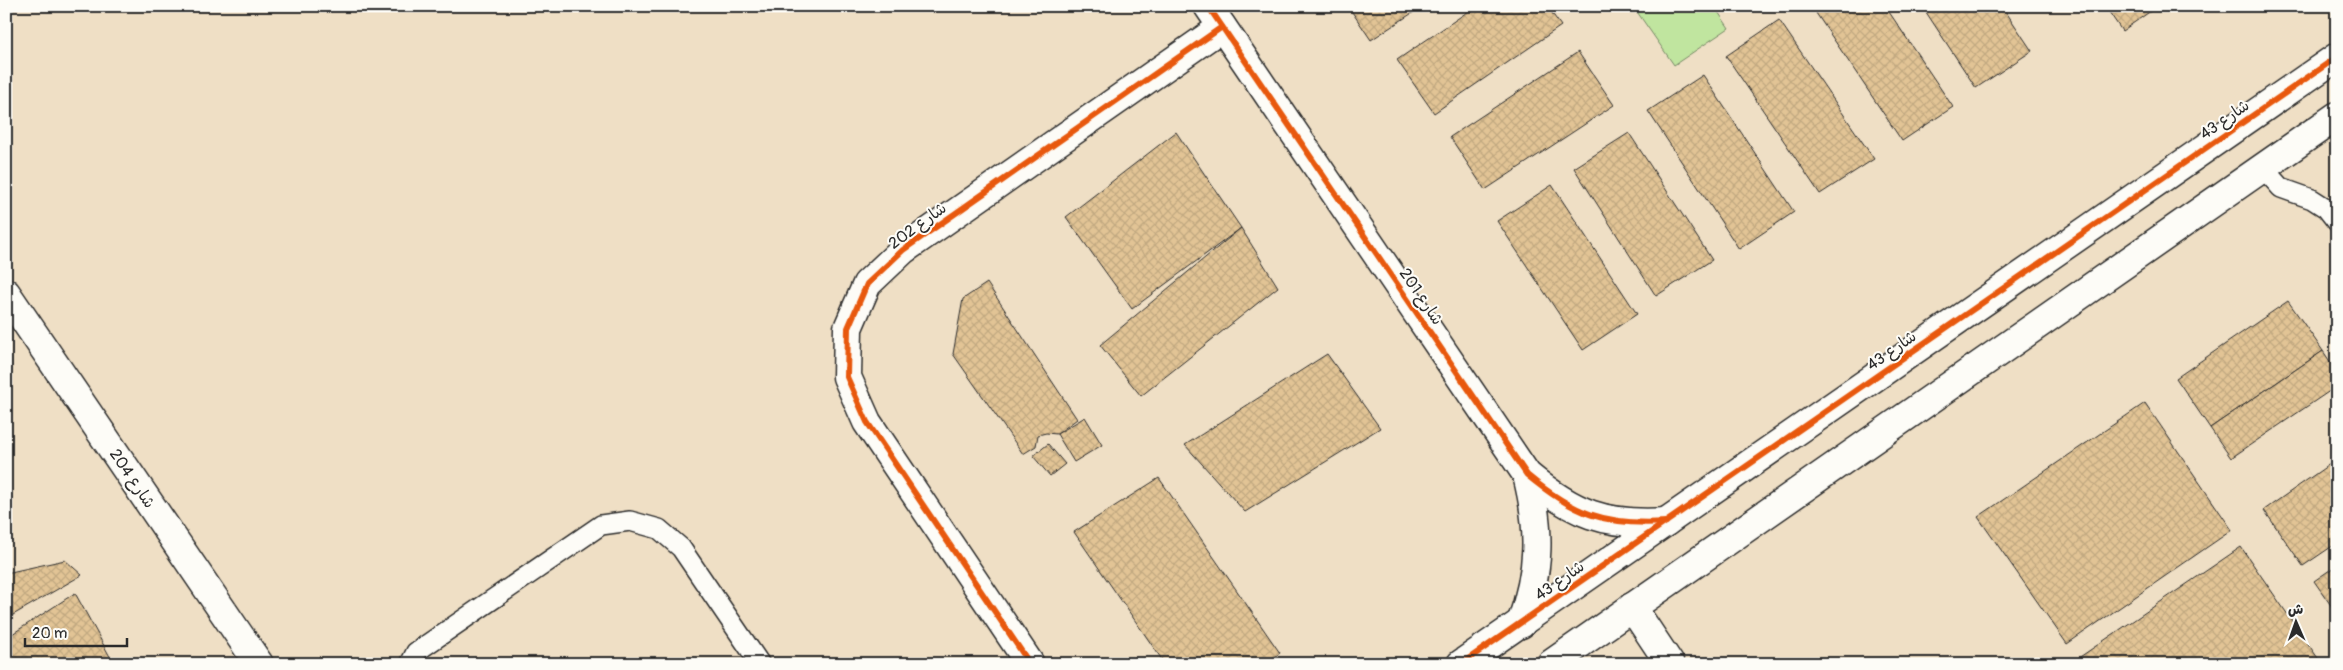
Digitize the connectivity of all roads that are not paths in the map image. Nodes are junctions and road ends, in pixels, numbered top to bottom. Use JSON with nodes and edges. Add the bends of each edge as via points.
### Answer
{"nodes":[{"id":1,"x":1215,"y":17,"type":"edge"},
{"id":2,"x":2337,"y":57,"type":"edge"},
{"id":3,"x":2337,"y":116,"type":"edge"},
{"id":4,"x":2263,"y":168,"type":"junction"},
{"id":5,"x":2337,"y":222,"type":"edge"},
{"id":6,"x":6,"y":293,"type":"edge"},
{"id":7,"x":1527,"y":475,"type":"junction"},
{"id":8,"x":1666,"y":522,"type":"junction"},
{"id":9,"x":1632,"y":607,"type":"junction"},
{"id":10,"x":1521,"y":624,"type":"junction"},
{"id":11,"x":259,"y":664,"type":"edge"},
{"id":12,"x":410,"y":664,"type":"edge"},
{"id":13,"x":760,"y":664,"type":"edge"},
{"id":14,"x":1030,"y":664,"type":"edge"},
{"id":15,"x":1461,"y":664,"type":"edge"},
{"id":16,"x":1551,"y":664,"type":"edge"},
{"id":17,"x":1670,"y":664,"type":"edge"}],
"edges":[{"from":1,"to":7,"type":"street","name":"شارع 201"},
{"from":1,"to":14,"type":"street","name":"شارع 202","via":[[903,250],[867,284],[848,328],[847,377],[867,422]]},
{"from":2,"to":8,"type":"street","name":"شارع 43"},
{"from":3,"to":4,"type":"street"},
{"from":4,"to":5,"type":"lane","via":[[2281,188],[2312,199],[2326,208]]},
{"from":4,"to":9,"type":"street"},
{"from":6,"to":11,"type":"street","name":"شارع 204"},
{"from":7,"to":8,"type":"street","name":"شارع 201","via":[[1576,510],[1606,520],[1636,524]]},
{"from":7,"to":10,"type":"street","name":"شارع 201","via":[[1538,534],[1537,565]]},
{"from":8,"to":10,"type":"street","name":"شارع 43"},
{"from":9,"to":16,"type":"street"},
{"from":9,"to":17,"type":"street"},
{"from":10,"to":15,"type":"street","name":"شارع 43"},
{"from":12,"to":13,"type":"lane","via":[[416,652],[600,525],[630,521],[659,529],[681,548]]}]}
